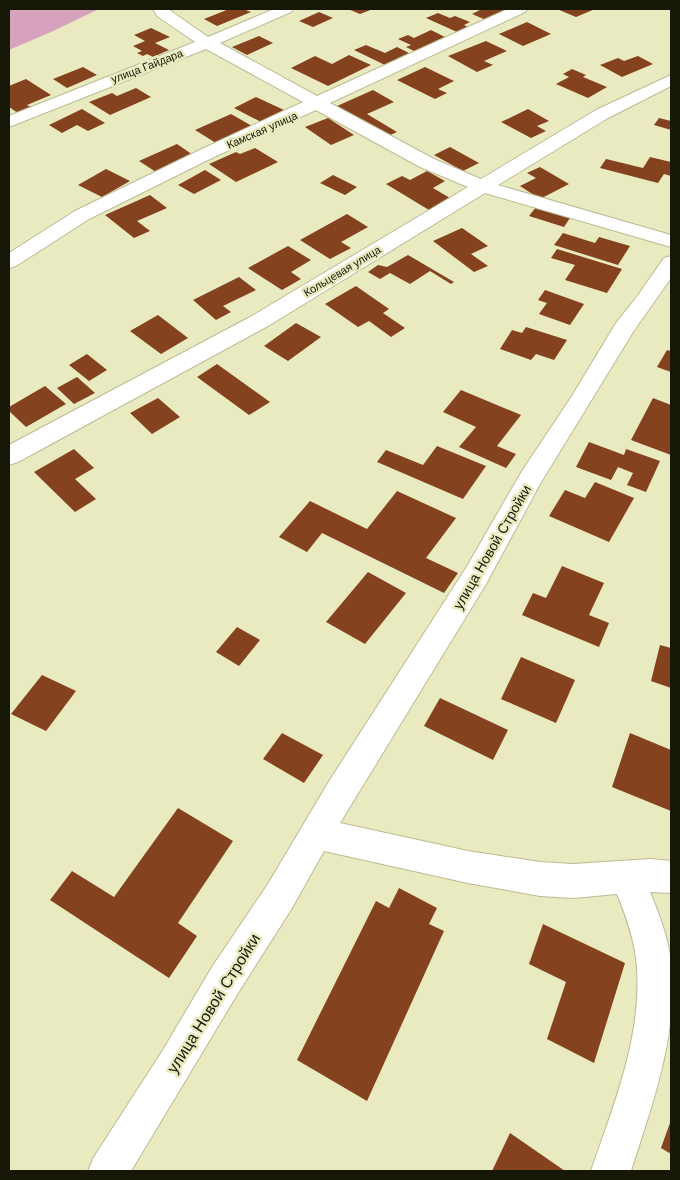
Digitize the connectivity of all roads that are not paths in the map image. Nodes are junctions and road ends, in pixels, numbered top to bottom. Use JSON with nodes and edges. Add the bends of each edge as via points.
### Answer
{"nodes":[{"id":1,"x":286,"y":9,"type":"edge"},
{"id":2,"x":520,"y":9,"type":"edge"},
{"id":3,"x":161,"y":11,"type":"edge"},
{"id":4,"x":207,"y":43,"type":"junction"},
{"id":5,"x":671,"y":80,"type":"edge"},
{"id":6,"x":319,"y":104,"type":"junction"},
{"id":7,"x":9,"y":122,"type":"edge"},
{"id":8,"x":481,"y":186,"type":"junction"},
{"id":9,"x":671,"y":241,"type":"edge"},
{"id":10,"x":9,"y":262,"type":"edge"},
{"id":11,"x":671,"y":262,"type":"edge"},
{"id":12,"x":9,"y":456,"type":"edge"},
{"id":13,"x":317,"y":834,"type":"junction"},
{"id":14,"x":626,"y":876,"type":"junction"},
{"id":15,"x":671,"y":877,"type":"edge"},
{"id":16,"x":108,"y":1171,"type":"edge"},
{"id":17,"x":611,"y":1171,"type":"edge"}],
"edges":[{"from":1,"to":4,"type":"street","name":"улица Гайдара"},
{"from":2,"to":6,"type":"street","name":"Камская улица"},
{"from":3,"to":4,"type":"street"},
{"from":4,"to":6,"type":"street"},
{"from":4,"to":7,"type":"street","name":"улица Гайдара"},
{"from":5,"to":8,"type":"street","name":"Кольцевая улица","via":[[602,114]]},
{"from":6,"to":8,"type":"street","via":[[427,163]]},
{"from":6,"to":10,"type":"street","name":"Камская улица","via":[[208,153],[82,215]]},
{"from":8,"to":9,"type":"street"},
{"from":8,"to":12,"type":"street","name":"Кольцевая улица","via":[[260,321]]},
{"from":11,"to":13,"type":"street","name":"улица Новой Стройки","via":[[624,328],[531,478],[476,576]]},
{"from":13,"to":14,"type":"street","via":[[540,880],[573,881]]},
{"from":13,"to":16,"type":"street","name":"улица Новой Стройки"},
{"from":14,"to":15,"type":"street"},
{"from":14,"to":17,"type":"street","via":[[650,941],[653,1005],[644,1065]]}]}
